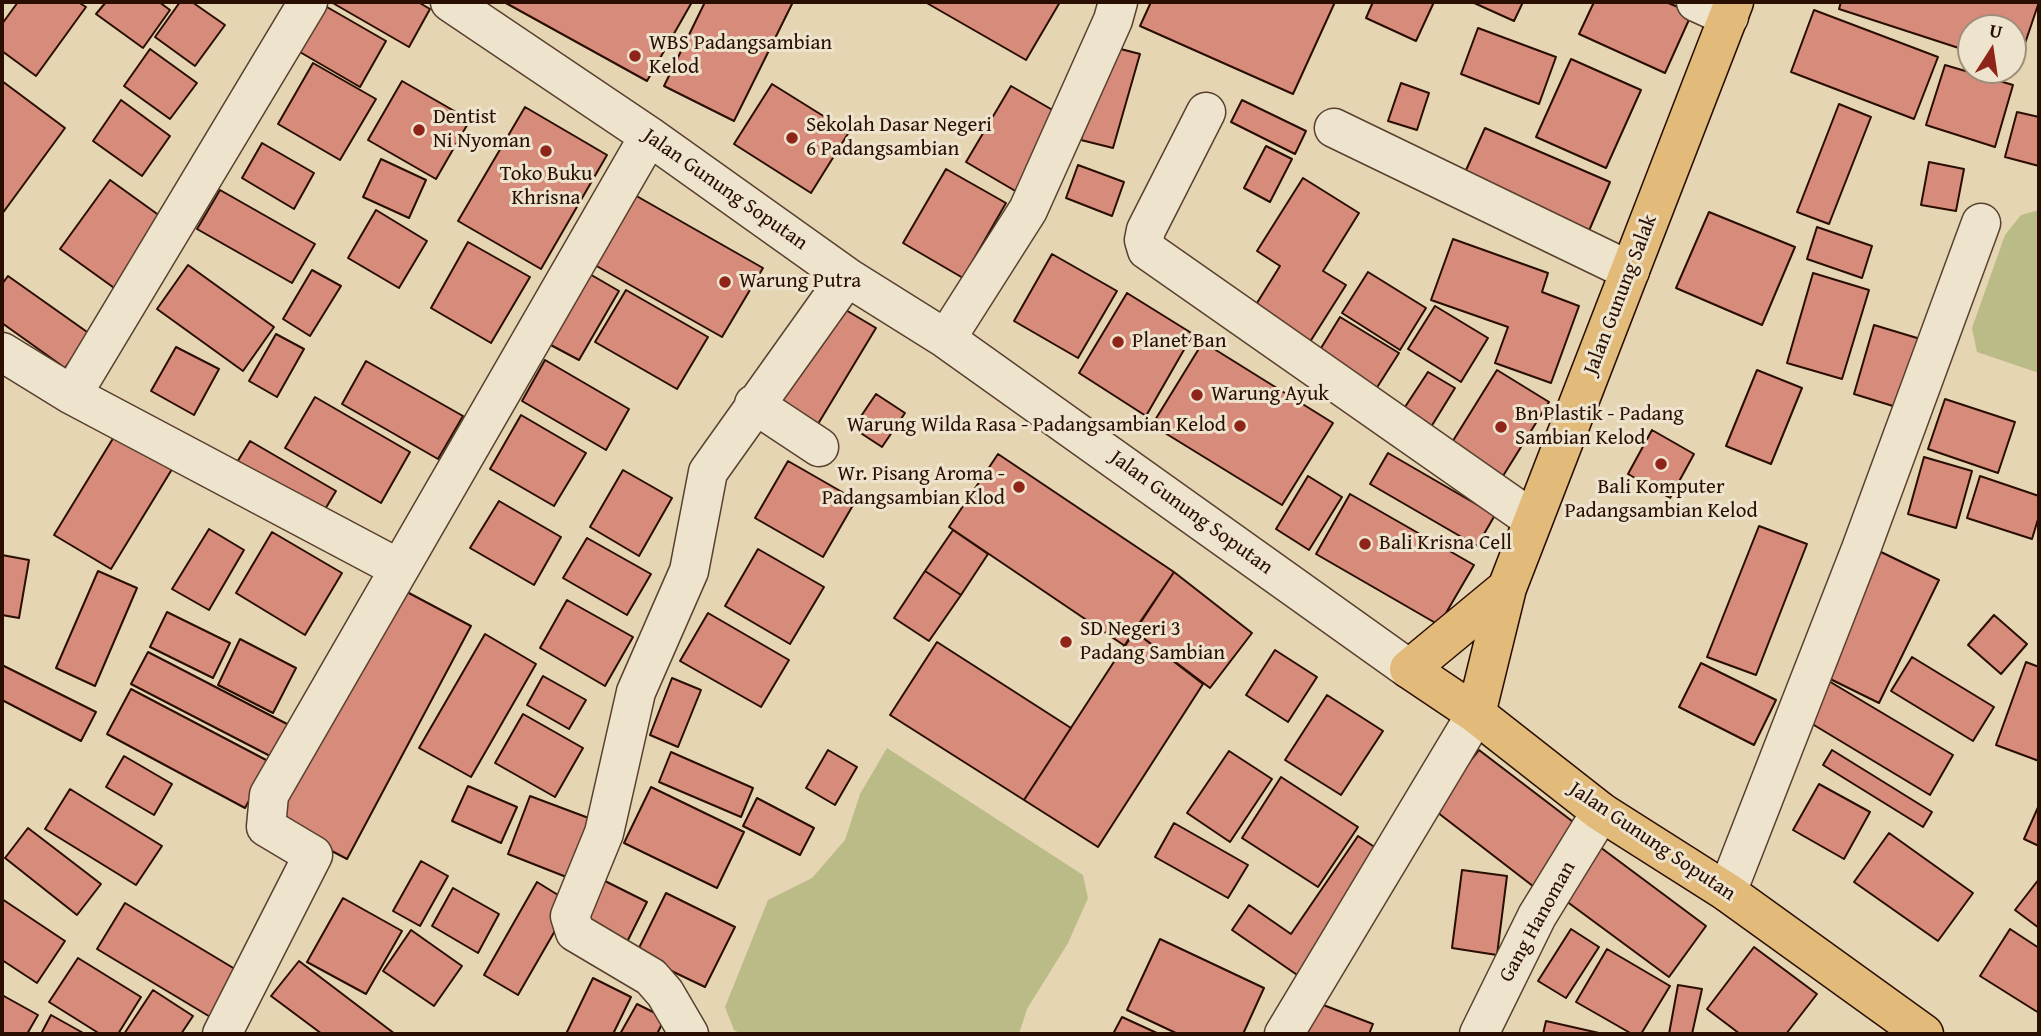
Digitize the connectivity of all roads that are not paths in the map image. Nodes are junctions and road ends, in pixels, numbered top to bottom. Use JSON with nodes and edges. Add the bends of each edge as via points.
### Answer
{"nodes":[{"id":1,"x":308,"y":2,"type":"edge"},
{"id":2,"x":451,"y":2,"type":"edge"},
{"id":3,"x":1118,"y":2,"type":"edge"},
{"id":4,"x":1719,"y":7,"type":"edge"},
{"id":5,"x":1206,"y":112,"type":"dead end"},
{"id":6,"x":1334,"y":128,"type":"dead end"},
{"id":7,"x":649,"y":136,"type":"junction"},
{"id":8,"x":1981,"y":223,"type":"dead end"},
{"id":9,"x":1630,"y":271,"type":"junction"},
{"id":10,"x":848,"y":277,"type":"junction"},
{"id":11,"x":946,"y":339,"type":"junction"},
{"id":12,"x":2,"y":352,"type":"edge"},
{"id":13,"x":72,"y":395,"type":"junction"},
{"id":14,"x":754,"y":404,"type":"junction"},
{"id":15,"x":819,"y":447,"type":"dead end"},
{"id":16,"x":1533,"y":520,"type":"junction"},
{"id":17,"x":398,"y":568,"type":"junction"},
{"id":18,"x":1507,"y":588,"type":"junction"},
{"id":19,"x":1409,"y":669,"type":"junction"},
{"id":20,"x":1475,"y":714,"type":"junction"},
{"id":21,"x":1601,"y":812,"type":"junction"},
{"id":22,"x":1727,"y":892,"type":"junction"},
{"id":23,"x":222,"y":1034,"type":"edge"},
{"id":24,"x":689,"y":1034,"type":"edge"},
{"id":25,"x":1284,"y":1034,"type":"edge"},
{"id":26,"x":1479,"y":1034,"type":"edge"},
{"id":27,"x":1924,"y":1034,"type":"edge"}],
"edges":[{"from":1,"to":13,"type":"street"},
{"from":2,"to":7,"type":"street","name":"Jalan Gunung Soputan"},
{"from":3,"to":11,"type":"street","via":[[1028,210]]},
{"from":4,"to":9,"type":"main road","name":"Jalan Gunung Salak"},
{"from":5,"to":16,"type":"street","via":[[1146,230],[1147,250]]},
{"from":6,"to":9,"type":"street"},
{"from":7,"to":10,"type":"street","name":"Jalan Gunung Soputan"},
{"from":7,"to":17,"type":"street"},
{"from":8,"to":22,"type":"street","via":[[1861,549]]},
{"from":9,"to":16,"type":"main road","name":"Jalan Gunung Salak"},
{"from":10,"to":11,"type":"street","name":"Jalan Gunung Soputan"},
{"from":10,"to":14,"type":"street"},
{"from":11,"to":19,"type":"street","name":"Jalan Gunung Soputan"},
{"from":12,"to":13,"type":"street"},
{"from":13,"to":17,"type":"street"},
{"from":14,"to":15,"type":"street"},
{"from":14,"to":24,"type":"street","via":[[708,472],[689,571],[636,692],[604,833],[570,916],[575,932],[650,978],[665,993]]},
{"from":16,"to":18,"type":"main road","name":"Jalan Gunung Salak"},
{"from":17,"to":23,"type":"street","via":[[269,794],[266,827],[313,855]]},
{"from":18,"to":19,"type":"main road","name":"Jalan Gunung Salak"},
{"from":18,"to":20,"type":"main road","name":"Jalan Gunung Salak"},
{"from":19,"to":20,"type":"main road","name":"Jalan Gunung Soputan"},
{"from":20,"to":21,"type":"main road","name":"Jalan Gunung Soputan"},
{"from":20,"to":25,"type":"street"},
{"from":21,"to":22,"type":"main road","name":"Jalan Gunung Soputan"},
{"from":21,"to":26,"type":"street","name":"Gang Hanoman","via":[[1537,916]]},
{"from":22,"to":27,"type":"main road","name":"Jalan Gunung Soputan"}]}
